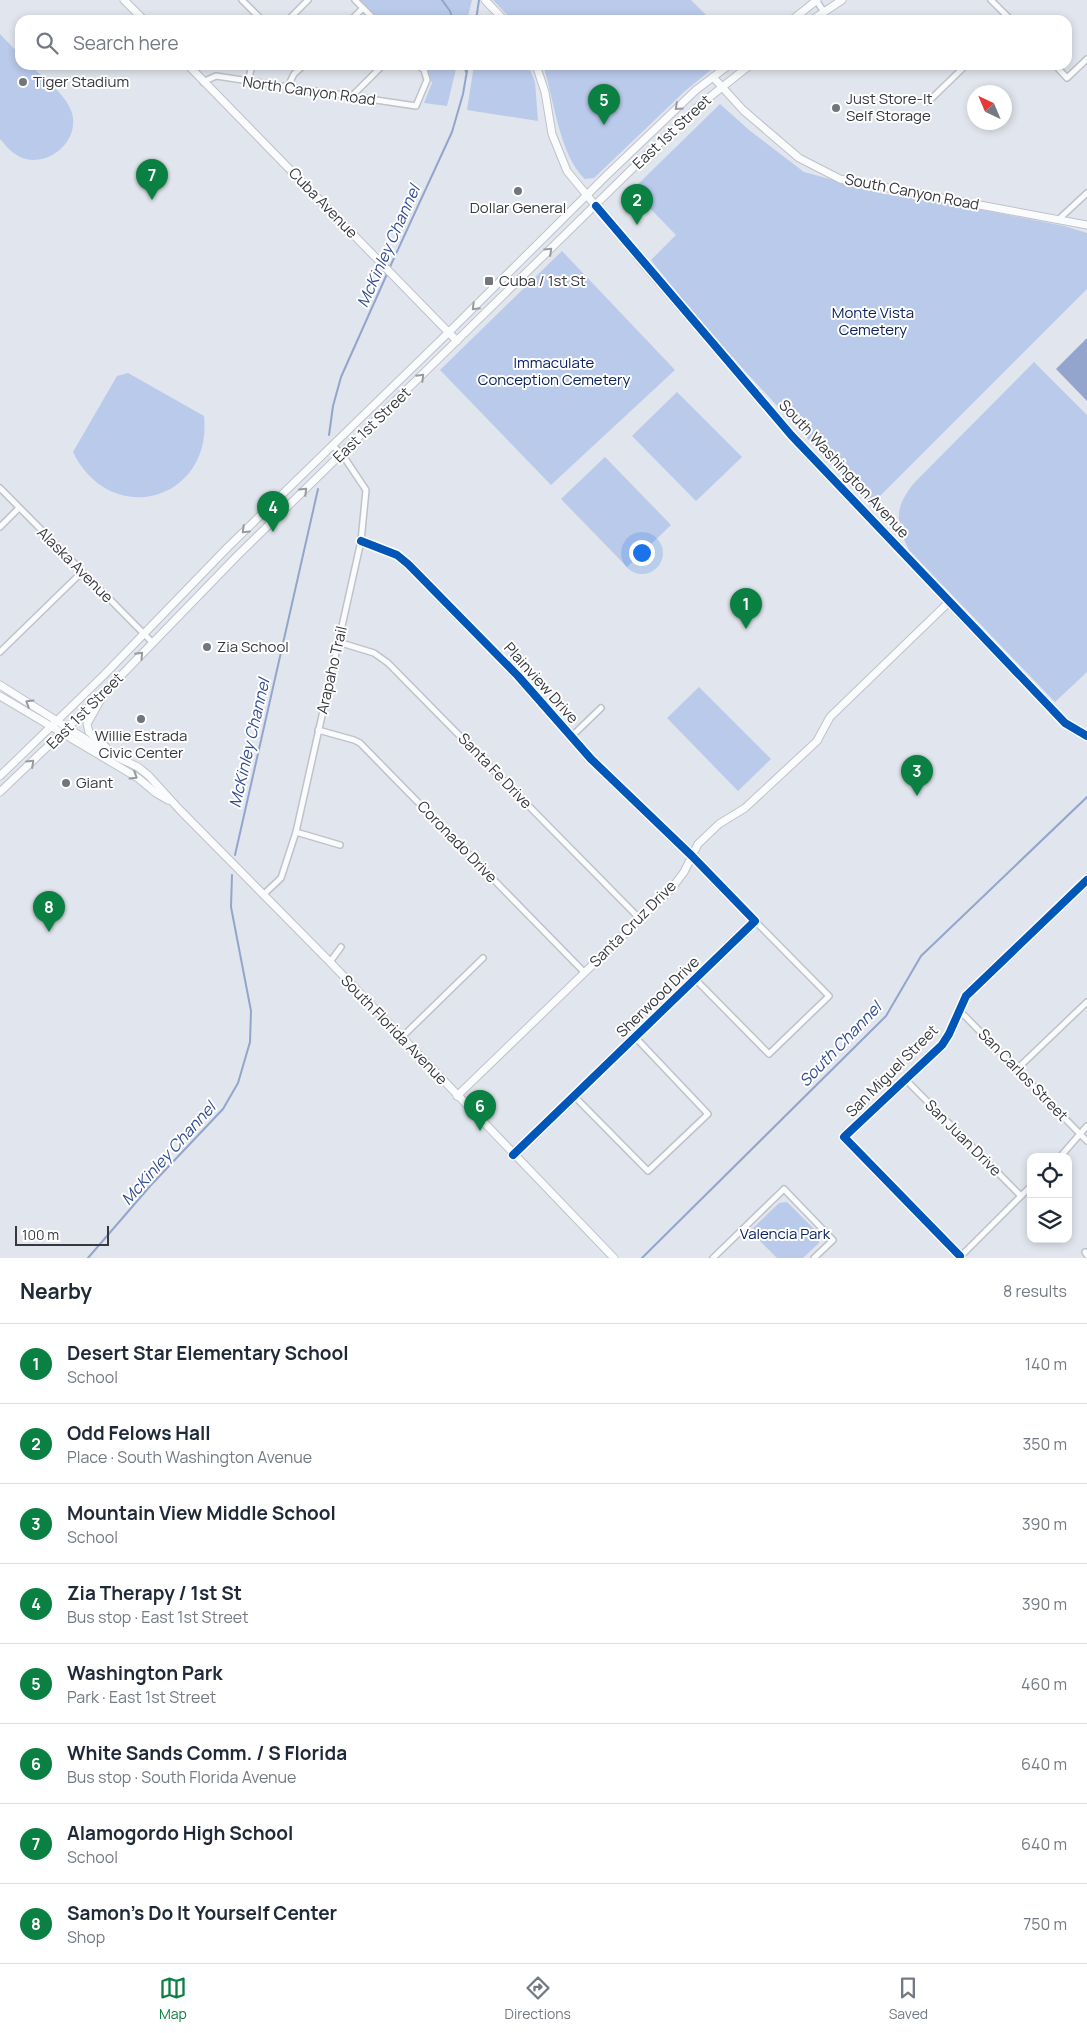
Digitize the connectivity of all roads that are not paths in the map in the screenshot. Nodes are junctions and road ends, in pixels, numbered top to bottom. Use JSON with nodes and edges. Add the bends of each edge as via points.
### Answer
{"nodes":[{"id":1,"x":124,"y":0,"type":"edge"},
{"id":2,"x":242,"y":0,"type":"edge"},
{"id":3,"x":308,"y":0,"type":"edge"},
{"id":4,"x":355,"y":0,"type":"edge"},
{"id":5,"x":817,"y":0,"type":"edge"},
{"id":6,"x":842,"y":0,"type":"edge"},
{"id":7,"x":991,"y":0,"type":"edge"},
{"id":8,"x":486,"y":2,"type":"edge"},
{"id":9,"x":363,"y":8,"type":"junction"},
{"id":10,"x":824,"y":12,"type":"junction"},
{"id":11,"x":139,"y":15,"type":"edge"},
{"id":12,"x":257,"y":15,"type":"edge"},
{"id":13,"x":293,"y":15,"type":"edge"},
{"id":14,"x":355,"y":15,"type":"edge"},
{"id":15,"x":370,"y":15,"type":"edge"},
{"id":16,"x":499,"y":15,"type":"edge"},
{"id":17,"x":798,"y":15,"type":"edge"},
{"id":18,"x":820,"y":15,"type":"edge"},
{"id":19,"x":1006,"y":15,"type":"edge"},
{"id":20,"x":1087,"y":59,"type":"edge"},
{"id":21,"x":193,"y":70,"type":"edge"},
{"id":22,"x":251,"y":70,"type":"edge"},
{"id":23,"x":298,"y":70,"type":"edge"},
{"id":24,"x":378,"y":70,"type":"edge"},
{"id":25,"x":424,"y":70,"type":"edge"},
{"id":26,"x":538,"y":70,"type":"edge"},
{"id":27,"x":722,"y":70,"type":"edge"},
{"id":28,"x":744,"y":70,"type":"edge"},
{"id":29,"x":961,"y":70,"type":"edge"},
{"id":30,"x":1060,"y":70,"type":"edge"},
{"id":31,"x":713,"y":77,"type":"junction"},
{"id":32,"x":204,"y":82,"type":"junction"},
{"id":33,"x":248,"y":82,"type":"junction"},
{"id":34,"x":287,"y":88,"type":"junction"},
{"id":35,"x":721,"y":88,"type":"junction"},
{"id":36,"x":351,"y":97,"type":"junction"},
{"id":37,"x":928,"y":102,"type":"dead end"},
{"id":38,"x":1087,"y":193,"type":"edge"},
{"id":39,"x":587,"y":196,"type":"junction"},
{"id":40,"x":596,"y":206,"type":"junction"},
{"id":41,"x":1059,"y":219,"type":"junction"},
{"id":42,"x":1087,"y":225,"type":"edge"},
{"id":43,"x":449,"y":332,"type":"junction"},
{"id":44,"x":457,"y":341,"type":"junction"},
{"id":45,"x":390,"y":390,"type":"junction"},
{"id":46,"x":398,"y":400,"type":"junction"},
{"id":47,"x":332,"y":445,"type":"junction"},
{"id":48,"x":342,"y":454,"type":"junction"},
{"id":49,"x":0,"y":488,"type":"edge"},
{"id":50,"x":19,"y":508,"type":"junction"},
{"id":51,"x":0,"y":527,"type":"edge"},
{"id":52,"x":362,"y":541,"type":"junction"},
{"id":53,"x":82,"y":572,"type":"junction"},
{"id":54,"x":949,"y":602,"type":"junction"},
{"id":55,"x":143,"y":634,"type":"junction"},
{"id":56,"x":152,"y":642,"type":"junction"},
{"id":57,"x":338,"y":642,"type":"junction"},
{"id":58,"x":0,"y":652,"type":"edge"},
{"id":59,"x":0,"y":685,"type":"edge"},
{"id":60,"x":109,"y":688,"type":"junction"},
{"id":61,"x":0,"y":696,"type":"edge"},
{"id":62,"x":601,"y":708,"type":"dead end"},
{"id":63,"x":58,"y":720,"type":"junction"},
{"id":64,"x":50,"y":727,"type":"junction"},
{"id":65,"x":69,"y":727,"type":"junction"},
{"id":66,"x":318,"y":730,"type":"junction"},
{"id":67,"x":62,"y":734,"type":"junction"},
{"id":68,"x":1087,"y":736,"type":"edge"},
{"id":69,"x":571,"y":737,"type":"junction"},
{"id":70,"x":138,"y":767,"type":"junction"},
{"id":71,"x":0,"y":776,"type":"edge"},
{"id":72,"x":0,"y":792,"type":"edge"},
{"id":73,"x":173,"y":803,"type":"junction"},
{"id":74,"x":296,"y":832,"type":"junction"},
{"id":75,"x":340,"y":845,"type":"dead end"},
{"id":76,"x":692,"y":856,"type":"junction"},
{"id":77,"x":1087,"y":880,"type":"edge"},
{"id":78,"x":263,"y":895,"type":"junction"},
{"id":79,"x":640,"y":919,"type":"junction"},
{"id":80,"x":755,"y":921,"type":"junction"},
{"id":81,"x":341,"y":947,"type":"dead end"},
{"id":82,"x":483,"y":958,"type":"dead end"},
{"id":83,"x":330,"y":962,"type":"junction"},
{"id":84,"x":584,"y":972,"type":"junction"},
{"id":85,"x":695,"y":979,"type":"junction"},
{"id":86,"x":1087,"y":1002,"type":"edge"},
{"id":87,"x":959,"y":1010,"type":"junction"},
{"id":88,"x":401,"y":1038,"type":"junction"},
{"id":89,"x":636,"y":1038,"type":"junction"},
{"id":90,"x":1017,"y":1070,"type":"junction"},
{"id":91,"x":905,"y":1079,"type":"junction"},
{"id":92,"x":457,"y":1096,"type":"junction"},
{"id":93,"x":575,"y":1097,"type":"junction"},
{"id":94,"x":1087,"y":1126,"type":"edge"},
{"id":95,"x":1080,"y":1133,"type":"junction"},
{"id":96,"x":1087,"y":1140,"type":"edge"},
{"id":97,"x":1063,"y":1153,"type":"edge"},
{"id":98,"x":513,"y":1155,"type":"junction"},
{"id":99,"x":1027,"y":1190,"type":"edge"},
{"id":100,"x":1021,"y":1196,"type":"junction"},
{"id":101,"x":959,"y":1257,"type":"edge"},
{"id":102,"x":614,"y":1258,"type":"edge"},
{"id":103,"x":714,"y":1258,"type":"edge"},
{"id":104,"x":814,"y":1258,"type":"edge"}],
"edges":[{"from":1,"to":11,"type":"main road"},
{"from":2,"to":12,"type":"street"},
{"from":3,"to":13,"type":"street"},
{"from":4,"to":9,"type":"street"},
{"from":5,"to":10,"type":"street"},
{"from":5,"to":17,"type":"main road"},
{"from":6,"to":10,"type":"main road"},
{"from":7,"to":19,"type":"street"},
{"from":8,"to":16,"type":"main road"},
{"from":9,"to":14,"type":"street"},
{"from":9,"to":15,"type":"street"},
{"from":10,"to":18,"type":"main road"},
{"from":20,"to":30,"type":"street","via":[[1067,78]]},
{"from":21,"to":32,"type":"main road","name":"Cuba Avenue"},
{"from":22,"to":33,"type":"street"},
{"from":23,"to":34,"type":"street"},
{"from":24,"to":36,"type":"street"},
{"from":25,"to":36,"type":"street","name":"North Canyon Road","via":[[428,80],[416,106]]},
{"from":26,"to":39,"type":"main road","name":"South Washington Avenue","via":[[558,154]]},
{"from":27,"to":31,"type":"main road","name":"East 1st Street"},
{"from":28,"to":35,"type":"main road","name":"East 1st Street"},
{"from":29,"to":37,"type":"street"},
{"from":31,"to":35,"type":"main road","name":"South Canyon Road"},
{"from":31,"to":39,"type":"main road","name":"East 1st Street","one_way":true,"via":[[671,113]]},
{"from":32,"to":33,"type":"street","name":"North Canyon Road","via":[[216,76]]},
{"from":32,"to":43,"type":"main road","name":"Cuba Avenue"},
{"from":33,"to":34,"type":"street","name":"North Canyon Road"},
{"from":34,"to":36,"type":"street","name":"North Canyon Road"},
{"from":35,"to":40,"type":"main road","name":"East 1st Street"},
{"from":35,"to":41,"type":"main road","name":"South Canyon Road","via":[[799,158],[840,179]]},
{"from":38,"to":41,"type":"street"},
{"from":39,"to":40,"type":"main road","name":"South Washington Avenue"},
{"from":39,"to":43,"type":"main road","name":"East 1st Street","one_way":true},
{"from":44,"to":40,"type":"main road","name":"East 1st Street","one_way":true},
{"from":40,"to":54,"type":"main road","name":"South Washington Avenue","via":[[791,435]]},
{"from":41,"to":42,"type":"main road","name":"South Canyon Road"},
{"from":43,"to":44,"type":"main road","name":"Cuba Avenue"},
{"from":43,"to":45,"type":"main road","name":"East 1st Street"},
{"from":46,"to":44,"type":"main road","name":"East 1st Street","one_way":true},
{"from":45,"to":46,"type":"street"},
{"from":45,"to":47,"type":"main road","name":"East 1st Street"},
{"from":46,"to":48,"type":"main road","name":"East 1st Street"},
{"from":47,"to":48,"type":"street","name":"Arapaho Trail"},
{"from":47,"to":55,"type":"main road","name":"East 1st Street","one_way":true},
{"from":48,"to":52,"type":"street","name":"Arapaho Trail","via":[[366,490]]},
{"from":56,"to":48,"type":"main road","name":"East 1st Street","one_way":true},
{"from":49,"to":50,"type":"street","name":"Alaska Avenue"},
{"from":50,"to":51,"type":"street"},
{"from":50,"to":53,"type":"street","name":"Alaska Avenue"},
{"from":52,"to":57,"type":"street","name":"Arapaho Trail"},
{"from":52,"to":69,"type":"street","name":"Plainview Drive","via":[[397,555],[408,564],[518,676]]},
{"from":53,"to":55,"type":"street","name":"Alaska Avenue"},
{"from":53,"to":58,"type":"street"},
{"from":54,"to":68,"type":"street","name":"South Washington Avenue","via":[[1065,723]]},
{"from":54,"to":76,"type":"main road","name":"Santa Cruz Drive","via":[[830,716],[817,741],[745,808],[719,824],[698,844]]},
{"from":55,"to":56,"type":"street","name":"Alaska Avenue"},
{"from":55,"to":63,"type":"main road","name":"East 1st Street"},
{"from":60,"to":56,"type":"main road","name":"East 1st Street","one_way":true},
{"from":57,"to":66,"type":"street","name":"Arapaho Trail"},
{"from":57,"to":79,"type":"street","name":"Santa Fe Drive","via":[[374,653],[388,663]]},
{"from":63,"to":59,"type":"main road","name":"South Florida Avenue","one_way":true},
{"from":60,"to":65,"type":"main road","name":"East 1st Street"},
{"from":60,"to":70,"type":"main road","via":[[87,724],[89,732]]},
{"from":61,"to":64,"type":"main road","name":"South Florida Avenue"},
{"from":62,"to":69,"type":"street"},
{"from":63,"to":64,"type":"main road","name":"East 1st Street"},
{"from":63,"to":65,"type":"main road","name":"South Florida Avenue"},
{"from":64,"to":67,"type":"main road","name":"South Florida Avenue"},
{"from":64,"to":71,"type":"main road","name":"East 1st Street"},
{"from":65,"to":67,"type":"main road","name":"East 1st Street"},
{"from":65,"to":70,"type":"main road","name":"South Florida Avenue","via":[[106,752]]},
{"from":66,"to":74,"type":"street","name":"Arapaho Trail"},
{"from":66,"to":84,"type":"street","name":"Coronado Drive","via":[[360,743]]},
{"from":72,"to":67,"type":"main road","name":"East 1st Street","one_way":true},
{"from":67,"to":73,"type":"main road","name":"South Florida Avenue","one_way":true,"via":[[138,778]]},
{"from":69,"to":76,"type":"street","name":"Plainview Drive"},
{"from":70,"to":73,"type":"main road","name":"South Florida Avenue","via":[[161,787]]},
{"from":73,"to":78,"type":"main road","name":"South Florida Avenue"},
{"from":74,"to":75,"type":"street"},
{"from":74,"to":78,"type":"street","name":"Arapaho Trail","via":[[281,878]]},
{"from":76,"to":79,"type":"main road","name":"Santa Cruz Drive","via":[[672,888]]},
{"from":76,"to":80,"type":"street"},
{"from":77,"to":87,"type":"street","name":"San Miguel Street","via":[[966,996]]},
{"from":78,"to":83,"type":"main road","name":"South Florida Avenue"},
{"from":79,"to":84,"type":"main road","name":"Santa Cruz Drive"},
{"from":80,"to":85,"type":"street","name":"Sherwood Drive"},
{"from":80,"to":85,"type":"street","via":[[829,996],[769,1054]]},
{"from":81,"to":83,"type":"street"},
{"from":82,"to":88,"type":"street"},
{"from":83,"to":88,"type":"main road","name":"South Florida Avenue"},
{"from":84,"to":92,"type":"main road","name":"Santa Cruz Drive"},
{"from":85,"to":89,"type":"street","name":"Sherwood Drive"},
{"from":86,"to":90,"type":"street"},
{"from":87,"to":90,"type":"street","name":"San Carlos Street"},
{"from":87,"to":91,"type":"street","name":"San Miguel Street","via":[[942,1045]]},
{"from":88,"to":92,"type":"main road","name":"South Florida Avenue"},
{"from":89,"to":93,"type":"street","name":"Sherwood Drive"},
{"from":89,"to":93,"type":"street","via":[[708,1114],[648,1171]]},
{"from":90,"to":95,"type":"street","name":"San Carlos Street"},
{"from":91,"to":100,"type":"street","name":"San Juan Drive"},
{"from":91,"to":101,"type":"street","name":"San Miguel Street","via":[[844,1137]]},
{"from":92,"to":98,"type":"main road","name":"South Florida Avenue"},
{"from":93,"to":98,"type":"street","name":"Sherwood Drive"},
{"from":94,"to":95,"type":"street"},
{"from":95,"to":96,"type":"street","name":"San Carlos Street"},
{"from":95,"to":97,"type":"street"},
{"from":98,"to":102,"type":"main road","name":"South Florida Avenue"},
{"from":99,"to":100,"type":"street"},
{"from":100,"to":101,"type":"street"},
{"from":103,"to":104,"type":"street","via":[[784,1189],[833,1240]]}]}
